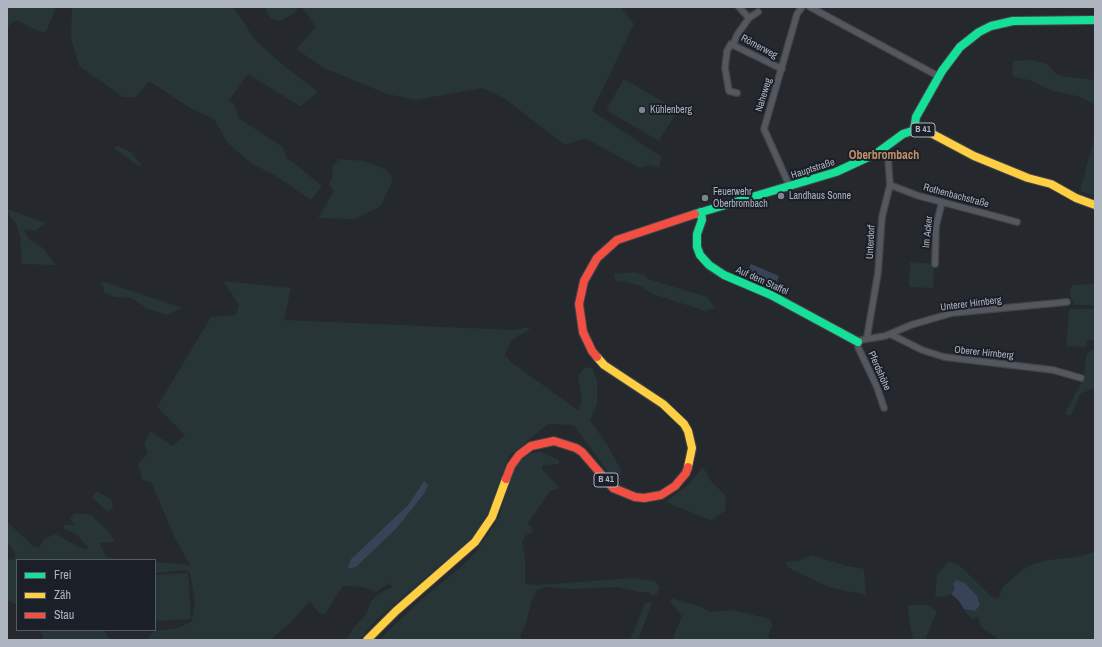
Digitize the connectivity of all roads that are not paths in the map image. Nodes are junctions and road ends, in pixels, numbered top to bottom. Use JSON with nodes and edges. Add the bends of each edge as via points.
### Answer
{"nodes":[{"id":1,"x":739,"y":7,"type":"edge"},
{"id":2,"x":802,"y":7,"type":"edge"},
{"id":3,"x":810,"y":7,"type":"edge"},
{"id":4,"x":758,"y":12,"type":"dead end"},
{"id":5,"x":749,"y":18,"type":"junction"},
{"id":6,"x":1095,"y":20,"type":"edge"},
{"id":7,"x":733,"y":45,"type":"junction"},
{"id":8,"x":782,"y":69,"type":"junction"},
{"id":9,"x":938,"y":76,"type":"junction"},
{"id":10,"x":737,"y":93,"type":"dead end"},
{"id":11,"x":914,"y":130,"type":"junction"},
{"id":12,"x":884,"y":149,"type":"junction"},
{"id":13,"x":890,"y":185,"type":"junction"},
{"id":14,"x":790,"y":187,"type":"junction"},
{"id":15,"x":942,"y":202,"type":"junction"},
{"id":16,"x":1095,"y":205,"type":"edge"},
{"id":17,"x":701,"y":212,"type":"junction"},
{"id":18,"x":1017,"y":222,"type":"dead end"},
{"id":19,"x":935,"y":264,"type":"dead end"},
{"id":20,"x":1067,"y":302,"type":"dead end"},
{"id":21,"x":890,"y":334,"type":"junction"},
{"id":22,"x":867,"y":337,"type":"junction"},
{"id":23,"x":858,"y":342,"type":"junction"},
{"id":24,"x":1080,"y":378,"type":"dead end"},
{"id":25,"x":884,"y":408,"type":"dead end"},
{"id":26,"x":367,"y":640,"type":"edge"}],
"edges":[{"from":1,"to":5,"type":"street"},
{"from":2,"to":8,"type":"street","name":"Naheweg","via":[[797,14]]},
{"from":3,"to":9,"type":"street"},
{"from":4,"to":5,"type":"street","name":"Römerweg"},
{"from":5,"to":7,"type":"street","name":"Römerweg"},
{"from":6,"to":9,"type":"main road","via":[[1005,22],[985,29],[966,41]]},
{"from":7,"to":8,"type":"street","name":"Römerweg"},
{"from":7,"to":10,"type":"street","via":[[731,44],[727,51],[725,68],[729,91]]},
{"from":8,"to":14,"type":"street","name":"Naheweg","via":[[764,129]]},
{"from":9,"to":11,"type":"main road","via":[[916,117]]},
{"from":11,"to":12,"type":"main road","name":"Hauptstraße","number":"B 41","via":[[903,134]]},
{"from":11,"to":16,"type":"main road","number":"B 41","via":[[927,131],[960,150],[1028,178],[1051,184]]},
{"from":12,"to":13,"type":"street","name":"Unterdorf","via":[[888,158]]},
{"from":12,"to":14,"type":"main road","name":"Hauptstraße","number":"B 41","via":[[836,172]]},
{"from":13,"to":15,"type":"street","name":"Rothenbachstraße"},
{"from":13,"to":22,"type":"street","name":"Unterdorf","via":[[882,217],[878,277]]},
{"from":14,"to":17,"type":"main road","name":"Hauptstraße","number":"B 41"},
{"from":15,"to":18,"type":"street","name":"Rothenbachstraße"},
{"from":15,"to":19,"type":"street","name":"Im Acker","via":[[936,226]]},
{"from":17,"to":23,"type":"main road","name":"Auf dem Staffel","via":[[702,220],[696,234],[697,247],[709,265],[724,275],[772,295]]},
{"from":17,"to":26,"type":"main road","name":"Hauptstraße","number":"B 41","via":[[618,240],[597,258],[584,281],[580,300],[580,320],[587,342],[604,365],[663,404],[684,424],[692,448],[686,473],[675,486],[664,493],[635,498],[613,488],[576,448],[554,441],[531,446],[511,466],[492,517],[475,542]]},
{"from":20,"to":21,"type":"street","name":"Unterer Hirnberg","via":[[952,314],[911,325]]},
{"from":21,"to":22,"type":"street","name":"Unterer Hirnberg"},
{"from":21,"to":24,"type":"street","name":"Oberer Hirnberg","via":[[922,350],[944,357],[1053,370]]},
{"from":22,"to":23,"type":"street","name":"Unterer Hirnberg"},
{"from":23,"to":25,"type":"street","name":"Pferdshöhe","via":[[878,387]]}]}
